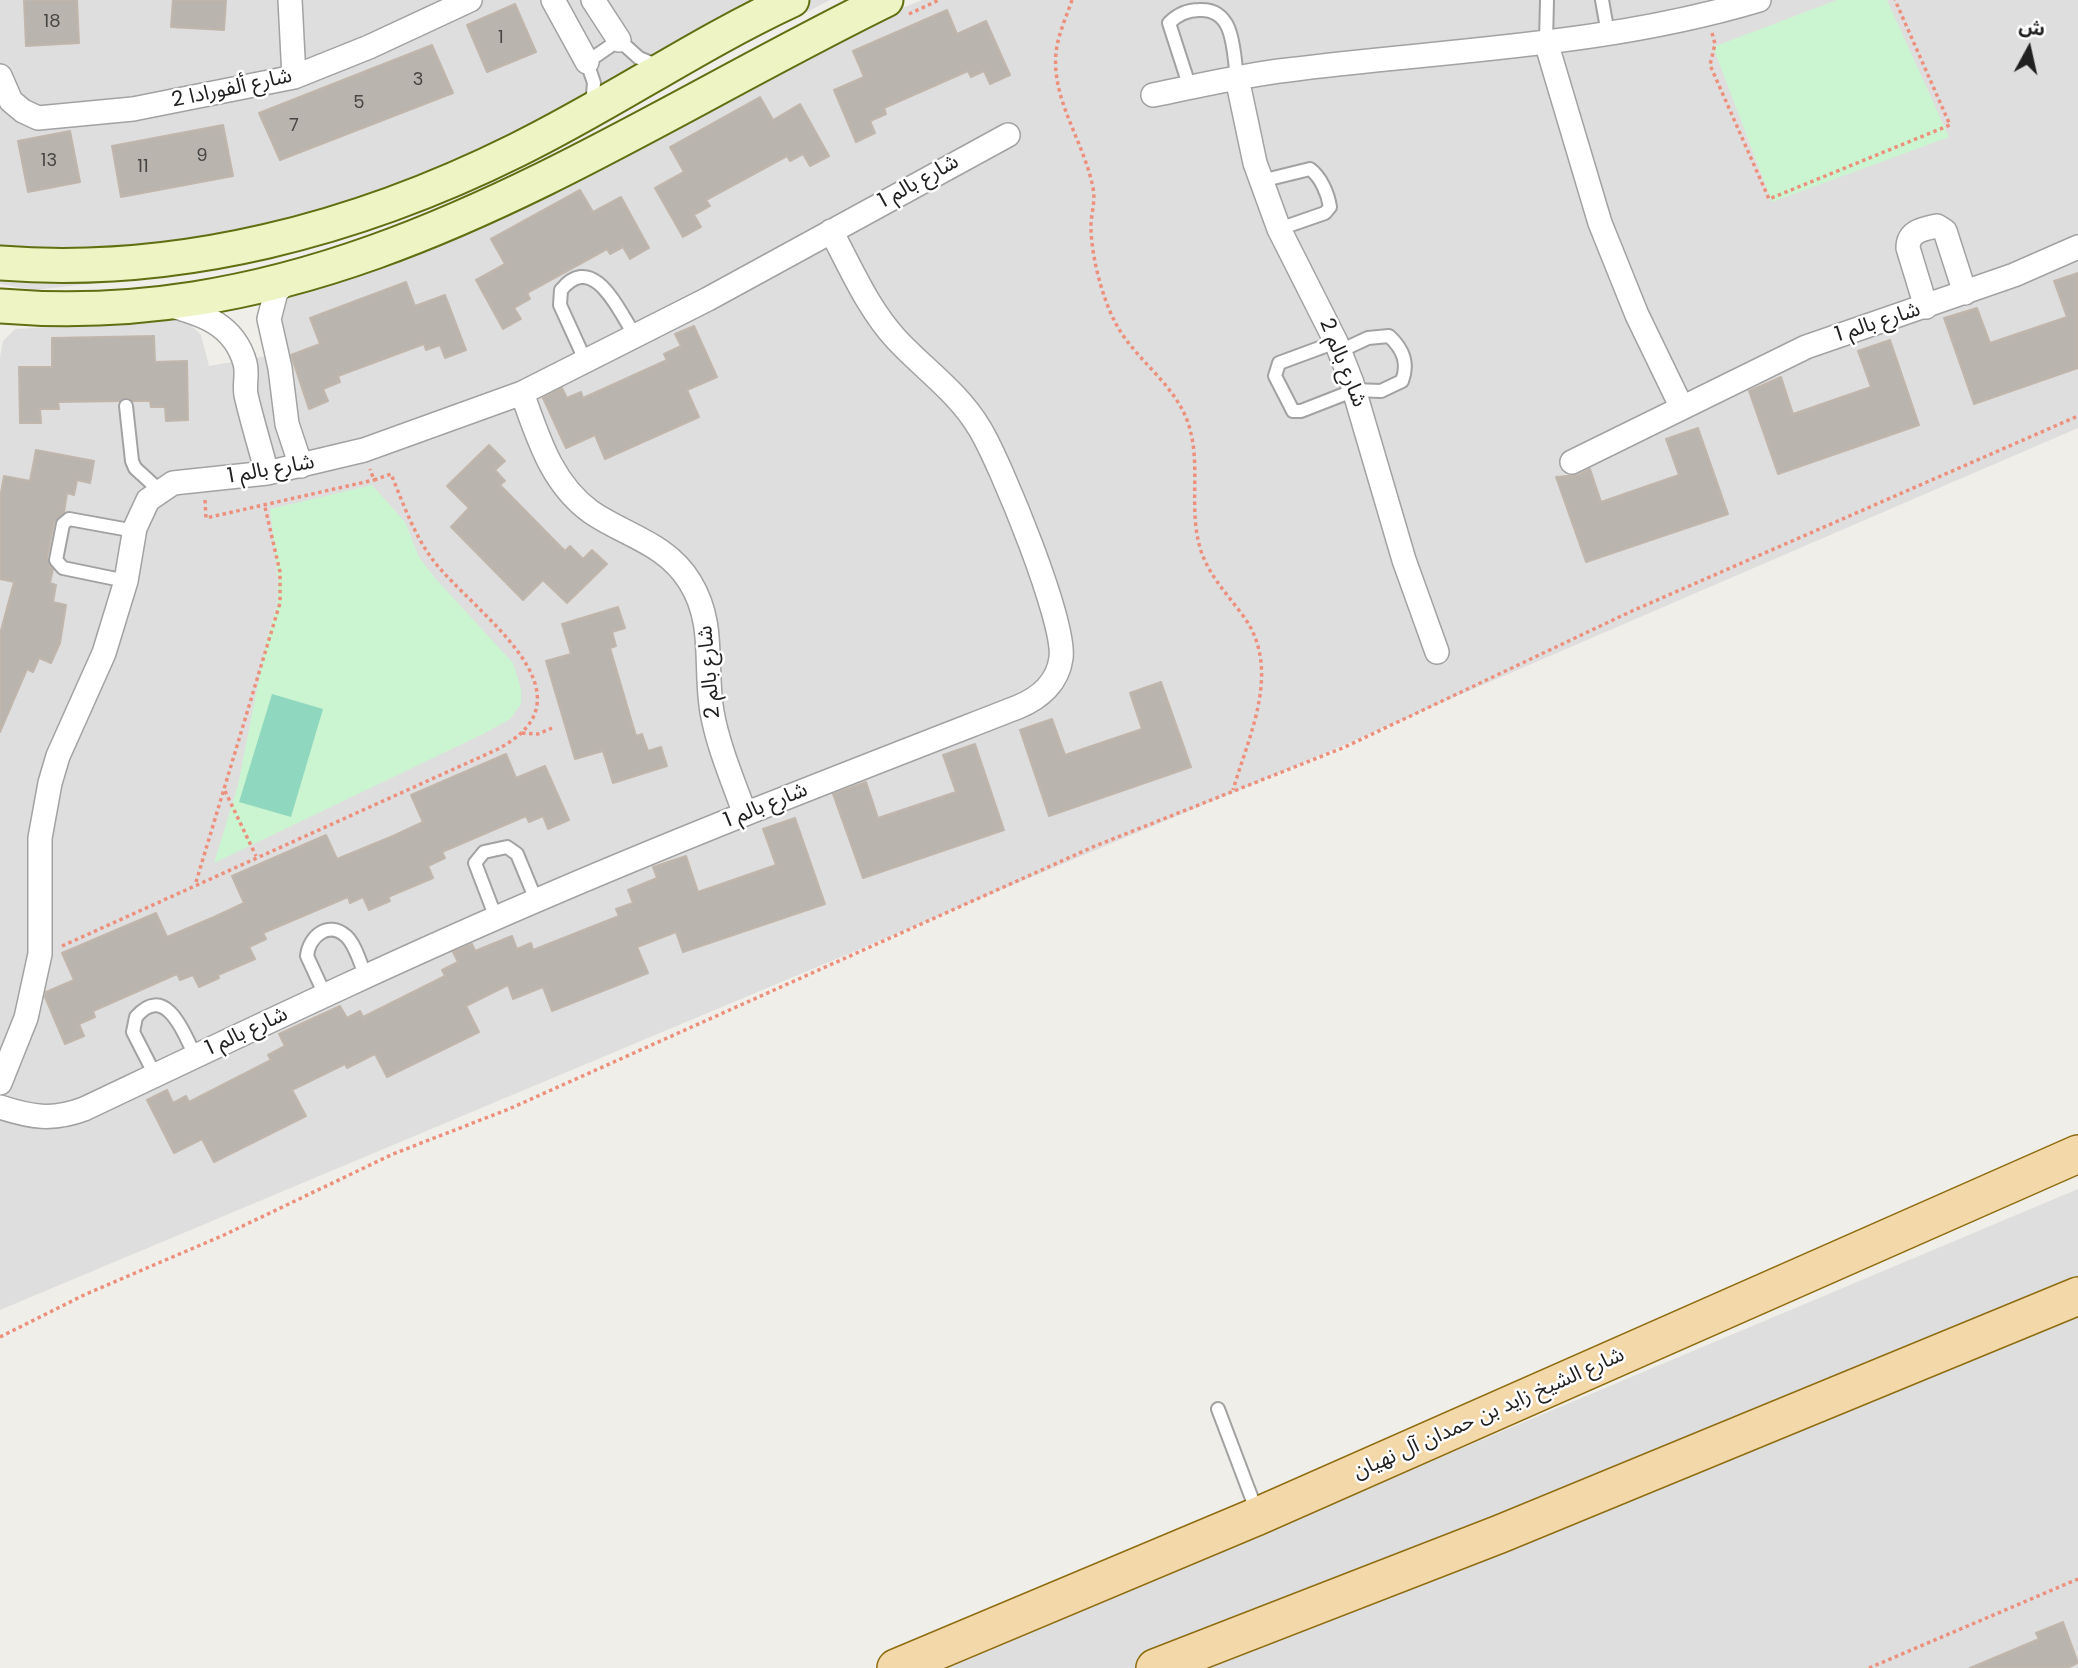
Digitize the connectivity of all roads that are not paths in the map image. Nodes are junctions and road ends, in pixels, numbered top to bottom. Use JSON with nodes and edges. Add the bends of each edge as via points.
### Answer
{"nodes":[{"id":1,"x":290,"y":0,"type":"edge"},
{"id":2,"x":470,"y":0,"type":"edge"},
{"id":3,"x":552,"y":0,"type":"edge"},
{"id":4,"x":593,"y":0,"type":"edge"},
{"id":5,"x":792,"y":0,"type":"edge"},
{"id":6,"x":886,"y":0,"type":"edge"},
{"id":7,"x":1547,"y":0,"type":"edge"},
{"id":8,"x":1602,"y":0,"type":"edge"},
{"id":9,"x":1750,"y":1,"type":"edge"},
{"id":10,"x":1608,"y":34,"type":"junction"},
{"id":11,"x":619,"y":40,"type":"junction"},
{"id":12,"x":1546,"y":42,"type":"junction"},
{"id":13,"x":587,"y":62,"type":"junction"},
{"id":14,"x":666,"y":69,"type":"junction"},
{"id":15,"x":0,"y":76,"type":"edge"},
{"id":16,"x":294,"y":77,"type":"junction"},
{"id":17,"x":1237,"y":78,"type":"junction"},
{"id":18,"x":1190,"y":88,"type":"junction"},
{"id":19,"x":1153,"y":95,"type":"dead end"},
{"id":20,"x":591,"y":110,"type":"junction"},
{"id":21,"x":1008,"y":135,"type":"dead end"},
{"id":22,"x":1261,"y":180,"type":"junction"},
{"id":23,"x":1279,"y":229,"type":"junction"},
{"id":24,"x":831,"y":231,"type":"junction"},
{"id":25,"x":2078,"y":247,"type":"edge"},
{"id":26,"x":0,"y":263,"type":"edge"},
{"id":27,"x":58,"y":266,"type":"junction"},
{"id":28,"x":290,"y":279,"type":"junction"},
{"id":29,"x":0,"y":293,"type":"edge"},
{"id":30,"x":1965,"y":293,"type":"junction"},
{"id":31,"x":158,"y":302,"type":"junction"},
{"id":32,"x":0,"y":306,"type":"edge"},
{"id":33,"x":1926,"y":307,"type":"junction"},
{"id":34,"x":636,"y":337,"type":"junction"},
{"id":35,"x":272,"y":339,"type":"junction"},
{"id":36,"x":236,"y":345,"type":"junction"},
{"id":37,"x":1338,"y":346,"type":"junction"},
{"id":38,"x":586,"y":362,"type":"junction"},
{"id":39,"x":281,"y":382,"type":"junction"},
{"id":40,"x":1354,"y":390,"type":"junction"},
{"id":41,"x":245,"y":391,"type":"junction"},
{"id":42,"x":522,"y":393,"type":"junction"},
{"id":43,"x":126,"y":406,"type":"dead end"},
{"id":44,"x":1682,"y":408,"type":"junction"},
{"id":45,"x":1572,"y":461,"type":"dead end"},
{"id":46,"x":301,"y":466,"type":"junction"},
{"id":47,"x":267,"y":473,"type":"junction"},
{"id":48,"x":159,"y":490,"type":"junction"},
{"id":49,"x":135,"y":531,"type":"junction"},
{"id":50,"x":126,"y":581,"type":"junction"},
{"id":51,"x":1437,"y":652,"type":"dead end"},
{"id":52,"x":745,"y":814,"type":"junction"},
{"id":53,"x":536,"y":900,"type":"junction"},
{"id":54,"x":496,"y":918,"type":"junction"},
{"id":55,"x":366,"y":976,"type":"junction"},
{"id":56,"x":326,"y":995,"type":"junction"},
{"id":57,"x":195,"y":1056,"type":"junction"},
{"id":58,"x":155,"y":1075,"type":"junction"},
{"id":59,"x":0,"y":1083,"type":"edge"},
{"id":60,"x":0,"y":1107,"type":"edge"},
{"id":61,"x":2078,"y":1154,"type":"edge"},
{"id":62,"x":2078,"y":1296,"type":"edge"},
{"id":63,"x":1218,"y":1409,"type":"dead end"},
{"id":64,"x":1258,"y":1516,"type":"junction"},
{"id":65,"x":897,"y":1668,"type":"edge"},
{"id":66,"x":1155,"y":1668,"type":"edge"}],
"edges":[{"from":1,"to":16,"type":"street"},
{"from":2,"to":16,"type":"street","name":"شارع ألفورادا 2"},
{"from":3,"to":13,"type":"street"},
{"from":4,"to":11,"type":"street"},
{"from":5,"to":14,"type":"street"},
{"from":6,"to":28,"type":"street","via":[[537,185],[402,244]]},
{"from":7,"to":12,"type":"lane"},
{"from":8,"to":10,"type":"lane"},
{"from":9,"to":10,"type":"street","via":[[1706,15]]},
{"from":10,"to":12,"type":"street"},
{"from":11,"to":13,"type":"lane"},
{"from":11,"to":14,"type":"lane","via":[[639,58]]},
{"from":12,"to":17,"type":"street"},
{"from":12,"to":44,"type":"street","via":[[1600,223]]},
{"from":13,"to":20,"type":"lane","via":[[594,83]]},
{"from":14,"to":20,"type":"street"},
{"from":15,"to":16,"type":"street","name":"شارع ألفورادا 2","via":[[11,101],[23,111],[46,118],[133,109]]},
{"from":17,"to":18,"type":"street"},
{"from":17,"to":18,"type":"lane","via":[[1223,16],[1213,9],[1193,10],[1169,23]]},
{"from":17,"to":22,"type":"street","name":"شارع بالم 2"},
{"from":18,"to":19,"type":"street"},
{"from":20,"to":27,"type":"street","via":[[457,178],[327,225],[258,244],[172,259]]},
{"from":21,"to":24,"type":"street","name":"شارع بالم 1"},
{"from":22,"to":23,"type":"street","name":"شارع بالم 2"},
{"from":22,"to":23,"type":"lane","via":[[1310,170],[1318,176],[1329,201],[1325,214]]},
{"from":23,"to":37,"type":"street","name":"شارع بالم 2"},
{"from":24,"to":34,"type":"street","name":"شارع بالم 1"},
{"from":24,"to":52,"type":"street","name":"شارع بالم 1","via":[[883,323],[956,395],[985,438],[1059,627],[1061,660],[1056,676],[1034,700]]},
{"from":25,"to":30,"type":"street","name":"شارع بالم 1"},
{"from":26,"to":27,"type":"street"},
{"from":27,"to":29,"type":"street","via":[[60,278],[51,290]]},
{"from":28,"to":31,"type":"street"},
{"from":28,"to":35,"type":"street","via":[[272,300]]},
{"from":30,"to":33,"type":"street","name":"شارع بالم 1"},
{"from":30,"to":33,"type":"street","via":[[1945,231],[1937,226],[1916,232],[1908,248]]},
{"from":31,"to":32,"type":"street"},
{"from":31,"to":36,"type":"street","via":[[210,317]]},
{"from":33,"to":44,"type":"street","name":"شارع بالم 1","via":[[1806,347]]},
{"from":34,"to":38,"type":"street","name":"شارع بالم 1"},
{"from":34,"to":38,"type":"lane","via":[[598,280],[585,276],[570,279],[561,290],[560,305]]},
{"from":35,"to":36,"type":"street","via":[[253,333]]},
{"from":35,"to":39,"type":"street"},
{"from":36,"to":41,"type":"street","via":[[245,362]]},
{"from":37,"to":40,"type":"street","name":"شارع بالم 2"},
{"from":37,"to":40,"type":"lane","via":[[1389,336],[1399,345],[1407,368],[1402,381],[1381,391]]},
{"from":37,"to":40,"type":"lane","via":[[1279,363],[1275,376],[1293,411]]},
{"from":38,"to":42,"type":"street","name":"شارع بالم 1"},
{"from":39,"to":41,"type":"street","via":[[266,397]]},
{"from":39,"to":46,"type":"street","via":[[287,424]]},
{"from":40,"to":51,"type":"street","name":"شارع بالم 2","via":[[1404,560]]},
{"from":41,"to":47,"type":"street"},
{"from":42,"to":46,"type":"street","name":"شارع بالم 1","via":[[442,425]]},
{"from":42,"to":52,"type":"street","name":"شارع بالم 2","via":[[545,454],[564,486],[591,511],[662,550],[699,598],[709,638],[712,715]]},
{"from":43,"to":48,"type":"lane","via":[[135,468]]},
{"from":44,"to":45,"type":"street","name":"شارع بالم 1"},
{"from":46,"to":47,"type":"street","name":"شارع بالم 1"},
{"from":47,"to":48,"type":"street","name":"شارع بالم 1","via":[[188,481]]},
{"from":48,"to":49,"type":"street","via":[[140,513]]},
{"from":49,"to":50,"type":"street"},
{"from":49,"to":50,"type":"lane","via":[[69,519],[63,524],[56,560],[68,569]]},
{"from":50,"to":59,"type":"street","via":[[104,653],[50,783],[40,838],[40,954],[26,1018]]},
{"from":52,"to":53,"type":"street","name":"شارع بالم 1"},
{"from":53,"to":54,"type":"street","name":"شارع بالم 1"},
{"from":53,"to":54,"type":"lane","via":[[517,855],[507,847],[484,852],[475,863]]},
{"from":54,"to":55,"type":"street","name":"شارع بالم 1"},
{"from":55,"to":56,"type":"street","name":"شارع بالم 1"},
{"from":55,"to":56,"type":"lane","via":[[346,936],[320,932],[312,938],[307,956]]},
{"from":56,"to":57,"type":"street","name":"شارع بالم 1"},
{"from":57,"to":58,"type":"street","name":"شارع بالم 1"},
{"from":57,"to":58,"type":"lane","via":[[171,1012],[149,1007],[136,1017],[133,1032]]},
{"from":58,"to":60,"type":"street","name":"شارع بالم 1","via":[[54,1118]]},
{"from":61,"to":64,"type":"main road","name":"شارع الشيخ زايد بن حمدان آل نهيان"},
{"from":62,"to":66,"type":"main road","via":[[1500,1535]]},
{"from":63,"to":64,"type":"lane"},
{"from":64,"to":65,"type":"main road","name":"شارع الشيخ زايد بن حمدان آل نهيان"}]}
